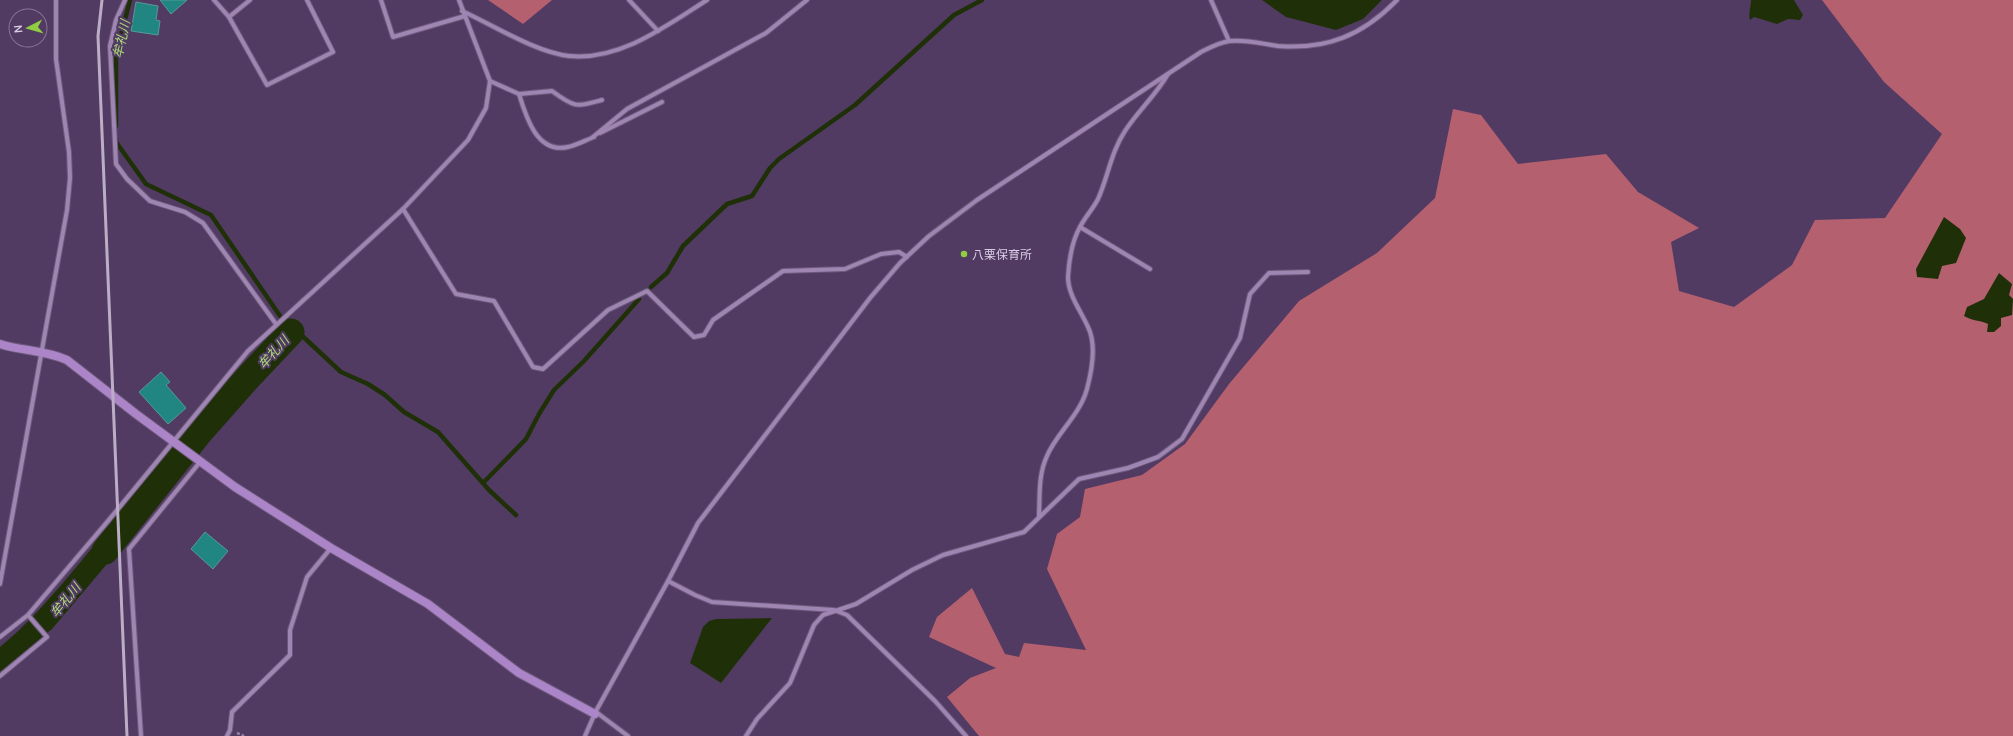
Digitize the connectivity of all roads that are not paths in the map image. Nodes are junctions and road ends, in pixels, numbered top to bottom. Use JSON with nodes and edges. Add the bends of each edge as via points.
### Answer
{"nodes":[{"id":1,"x":56,"y":0,"type":"edge"},
{"id":2,"x":125,"y":0,"type":"edge"},
{"id":3,"x":214,"y":0,"type":"edge"},
{"id":4,"x":250,"y":0,"type":"edge"},
{"id":5,"x":307,"y":0,"type":"edge"},
{"id":6,"x":380,"y":0,"type":"edge"},
{"id":7,"x":459,"y":0,"type":"edge"},
{"id":8,"x":629,"y":0,"type":"edge"},
{"id":9,"x":707,"y":0,"type":"edge"},
{"id":10,"x":807,"y":0,"type":"edge"},
{"id":11,"x":1211,"y":0,"type":"edge"},
{"id":12,"x":1396,"y":0,"type":"edge"},
{"id":13,"x":462,"y":10,"type":"junction"},
{"id":14,"x":229,"y":16,"type":"junction"},
{"id":15,"x":465,"y":16,"type":"junction"},
{"id":16,"x":658,"y":31,"type":"junction"},
{"id":17,"x":1229,"y":41,"type":"junction"},
{"id":18,"x":1169,"y":73,"type":"junction"},
{"id":19,"x":490,"y":80,"type":"junction"},
{"id":20,"x":519,"y":94,"type":"junction"},
{"id":21,"x":602,"y":100,"type":"dead end"},
{"id":22,"x":662,"y":102,"type":"dead end"},
{"id":23,"x":593,"y":137,"type":"junction"},
{"id":24,"x":403,"y":209,"type":"junction"},
{"id":25,"x":1080,"y":227,"type":"junction"},
{"id":26,"x":907,"y":257,"type":"junction"},
{"id":27,"x":1150,"y":269,"type":"dead end"},
{"id":28,"x":1308,"y":272,"type":"dead end"},
{"id":29,"x":276,"y":324,"type":"junction"},
{"id":30,"x":0,"y":344,"type":"edge"},
{"id":31,"x":40,"y":351,"type":"junction"},
{"id":32,"x":173,"y":442,"type":"junction"},
{"id":33,"x":198,"y":461,"type":"junction"},
{"id":34,"x":1039,"y":516,"type":"junction"},
{"id":35,"x":330,"y":548,"type":"junction"},
{"id":36,"x":668,"y":581,"type":"junction"},
{"id":37,"x":0,"y":584,"type":"edge"},
{"id":38,"x":834,"y":610,"type":"junction"},
{"id":39,"x":29,"y":615,"type":"junction"},
{"id":40,"x":0,"y":637,"type":"edge"},
{"id":41,"x":0,"y":676,"type":"edge"},
{"id":42,"x":595,"y":713,"type":"junction"},
{"id":43,"x":141,"y":736,"type":"edge"},
{"id":44,"x":227,"y":736,"type":"edge"},
{"id":45,"x":585,"y":736,"type":"edge"},
{"id":46,"x":628,"y":736,"type":"edge"},
{"id":47,"x":746,"y":736,"type":"edge"},
{"id":48,"x":966,"y":736,"type":"edge"}],
"edges":[{"from":1,"to":31,"type":"street","via":[[56,59],[69,152],[70,178]]},
{"from":2,"to":29,"type":"street","via":[[116,20],[110,46],[116,164],[127,179],[150,201],[185,212],[203,222]]},
{"from":3,"to":14,"type":"street"},
{"from":4,"to":14,"type":"street"},
{"from":5,"to":14,"type":"street","via":[[333,52],[266,84]]},
{"from":6,"to":15,"type":"street","via":[[393,37]]},
{"from":7,"to":13,"type":"street"},
{"from":8,"to":16,"type":"street"},
{"from":9,"to":16,"type":"street"},
{"from":10,"to":23,"type":"street","via":[[766,33],[627,109]]},
{"from":11,"to":17,"type":"street"},
{"from":12,"to":17,"type":"street","via":[[1366,28],[1321,45],[1280,46]]},
{"from":13,"to":15,"type":"street"},
{"from":13,"to":16,"type":"street","via":[[533,46],[568,56],[599,55],[647,38]]},
{"from":15,"to":19,"type":"street"},
{"from":17,"to":18,"type":"street","via":[[1201,52]]},
{"from":18,"to":25,"type":"street","via":[[1159,90],[1138,111],[1124,133],[1111,160],[1098,199]]},
{"from":18,"to":26,"type":"street","via":[[977,200],[929,236]]},
{"from":19,"to":20,"type":"street"},
{"from":19,"to":24,"type":"street","via":[[486,108],[468,140]]},
{"from":20,"to":21,"type":"street","via":[[552,91],[566,101],[580,106]]},
{"from":20,"to":23,"type":"street","via":[[538,139],[553,148],[568,147]]},
{"from":22,"to":23,"type":"street"},
{"from":24,"to":26,"type":"street","via":[[456,294],[494,301],[533,367],[543,369],[608,310],[647,291],[694,337],[704,335],[713,320],[783,271],[845,269],[887,253],[899,252]]},
{"from":24,"to":29,"type":"street"},
{"from":25,"to":27,"type":"street"},
{"from":25,"to":34,"type":"street","via":[[1072,247],[1068,278],[1072,296],[1089,328],[1094,353],[1087,390],[1071,422],[1047,455],[1041,472]]},
{"from":26,"to":36,"type":"street","via":[[870,298],[698,523]]},
{"from":28,"to":34,"type":"street","via":[[1269,273],[1250,294],[1240,338],[1182,439],[1158,457],[1128,468],[1079,479]]},
{"from":29,"to":32,"type":"street","via":[[248,351]]},
{"from":30,"to":31,"type":"street"},
{"from":31,"to":32,"type":"street","via":[[67,360]]},
{"from":31,"to":37,"type":"street"},
{"from":32,"to":33,"type":"street"},
{"from":32,"to":39,"type":"street"},
{"from":33,"to":35,"type":"street"},
{"from":33,"to":43,"type":"street","via":[[129,549]]},
{"from":34,"to":38,"type":"street","via":[[1024,532],[943,555],[912,570],[856,604]]},
{"from":35,"to":42,"type":"street","via":[[428,604],[519,673]]},
{"from":35,"to":44,"type":"street","via":[[307,577],[290,630],[290,656],[232,712]]},
{"from":36,"to":38,"type":"street","via":[[712,602]]},
{"from":36,"to":42,"type":"street"},
{"from":38,"to":47,"type":"street","via":[[823,615],[814,625],[790,683],[757,719]]},
{"from":38,"to":48,"type":"street","via":[[847,614],[935,701]]},
{"from":39,"to":40,"type":"street"},
{"from":39,"to":41,"type":"street","via":[[47,637]]},
{"from":42,"to":45,"type":"street"},
{"from":42,"to":46,"type":"street"}]}
